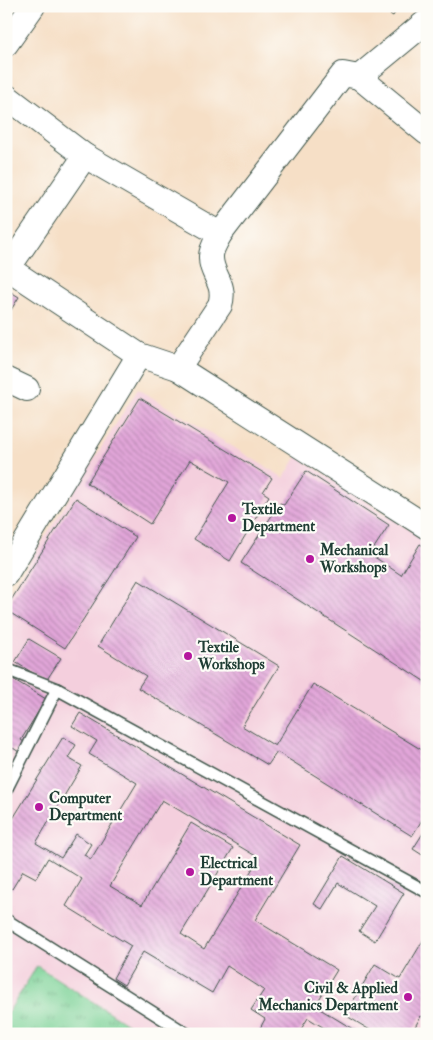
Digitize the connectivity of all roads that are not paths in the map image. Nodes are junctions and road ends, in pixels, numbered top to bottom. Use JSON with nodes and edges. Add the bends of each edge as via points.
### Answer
{"nodes":[{"id":1,"x":33,"y":6,"type":"edge"},
{"id":2,"x":422,"y":33,"type":"edge"},
{"id":3,"x":6,"y":44,"type":"edge"},
{"id":4,"x":359,"y":77,"type":"junction"},
{"id":5,"x":6,"y":96,"type":"edge"},
{"id":6,"x":427,"y":133,"type":"edge"},
{"id":7,"x":84,"y":156,"type":"junction"},
{"id":8,"x":220,"y":234,"type":"junction"},
{"id":9,"x":8,"y":267,"type":"edge"},
{"id":10,"x":139,"y":355,"type":"junction"},
{"id":11,"x":178,"y":368,"type":"junction"},
{"id":12,"x":6,"y":379,"type":"edge"},
{"id":13,"x":27,"y":389,"type":"dead end"},
{"id":14,"x":427,"y":527,"type":"edge"},
{"id":15,"x":9,"y":562,"type":"edge"},
{"id":16,"x":6,"y":669,"type":"edge"},
{"id":17,"x":57,"y":689,"type":"junction"},
{"id":18,"x":6,"y":790,"type":"edge"},
{"id":19,"x":427,"y":892,"type":"edge"},
{"id":20,"x":6,"y":920,"type":"edge"},
{"id":21,"x":187,"y":1034,"type":"edge"}],
"edges":[{"from":1,"to":3,"type":"street"},
{"from":2,"to":4,"type":"street"},
{"from":4,"to":6,"type":"street"},
{"from":4,"to":8,"type":"street","via":[[343,74]]},
{"from":5,"to":7,"type":"street"},
{"from":7,"to":8,"type":"street"},
{"from":7,"to":9,"type":"street"},
{"from":8,"to":11,"type":"street","via":[[210,254],[222,299]]},
{"from":9,"to":10,"type":"street"},
{"from":10,"to":11,"type":"street"},
{"from":10,"to":15,"type":"street"},
{"from":11,"to":14,"type":"street"},
{"from":12,"to":13,"type":"street"},
{"from":16,"to":17,"type":"lane"},
{"from":17,"to":18,"type":"lane"},
{"from":17,"to":19,"type":"lane"},
{"from":20,"to":21,"type":"lane"}]}
